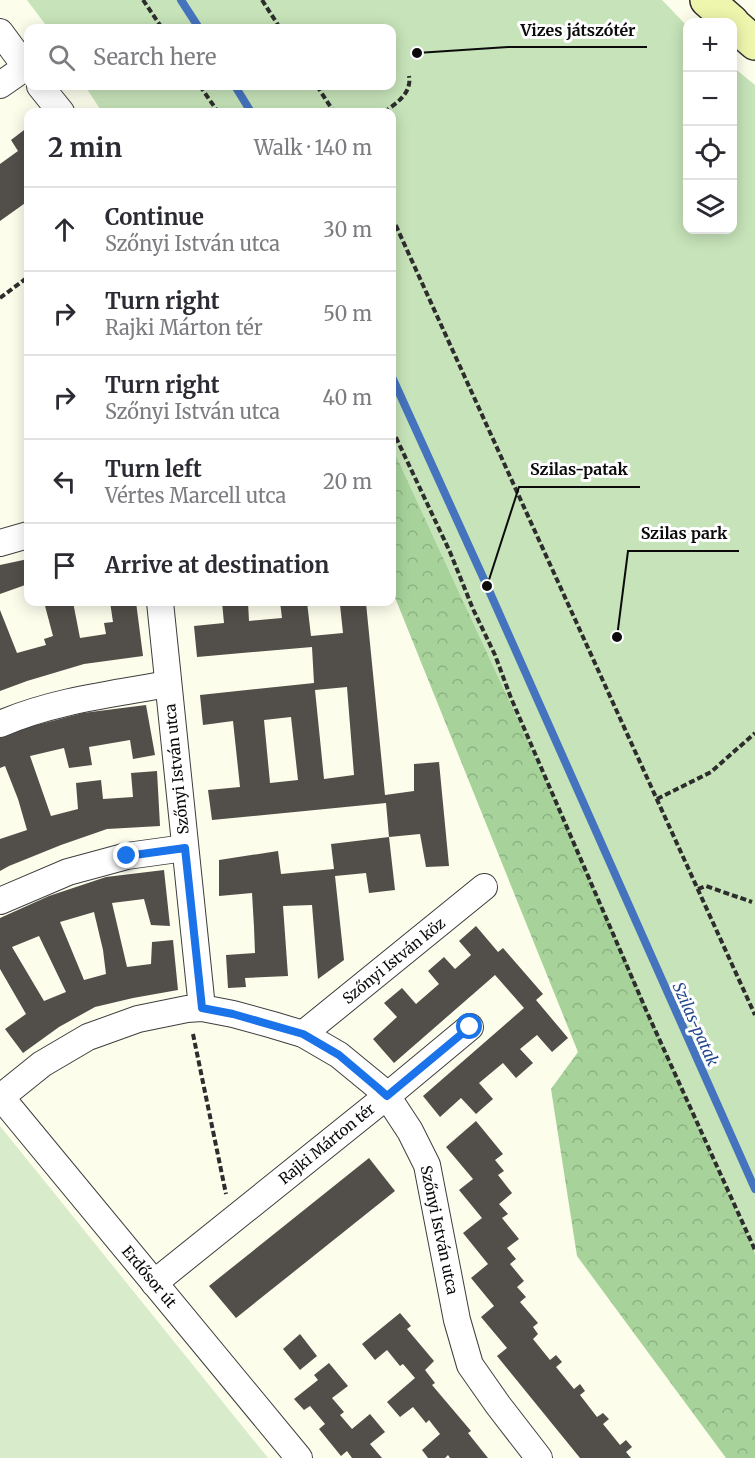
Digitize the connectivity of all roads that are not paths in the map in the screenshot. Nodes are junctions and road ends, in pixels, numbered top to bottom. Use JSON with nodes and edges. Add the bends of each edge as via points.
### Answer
{"nodes":[{"id":1,"x":707,"y":0,"type":"edge"},
{"id":2,"x":727,"y":18,"type":"edge"},
{"id":3,"x":737,"y":27,"type":"edge"},
{"id":4,"x":0,"y":32,"type":"edge"},
{"id":5,"x":755,"y":43,"type":"edge"},
{"id":6,"x":24,"y":64,"type":"edge"},
{"id":7,"x":24,"y":77,"type":"edge"},
{"id":8,"x":0,"y":86,"type":"edge"},
{"id":9,"x":44,"y":90,"type":"edge"},
{"id":10,"x":58,"y":108,"type":"edge"},
{"id":11,"x":24,"y":536,"type":"edge"},
{"id":12,"x":0,"y":543,"type":"edge"},
{"id":13,"x":160,"y":606,"type":"edge"},
{"id":14,"x":168,"y":684,"type":"junction"},
{"id":15,"x":0,"y":724,"type":"edge"},
{"id":16,"x":185,"y":848,"type":"junction"},
{"id":17,"x":484,"y":887,"type":"dead end"},
{"id":18,"x":0,"y":901,"type":"edge"},
{"id":19,"x":195,"y":1009,"type":"junction"},
{"id":20,"x":470,"y":1027,"type":"dead end"},
{"id":21,"x":303,"y":1034,"type":"junction"},
{"id":22,"x":387,"y":1096,"type":"junction"},
{"id":23,"x":1,"y":1097,"type":"edge"},
{"id":24,"x":154,"y":1283,"type":"junction"},
{"id":25,"x":299,"y":1458,"type":"edge"},
{"id":26,"x":539,"y":1458,"type":"edge"}],
"edges":[{"from":1,"to":2,"type":"street"},
{"from":3,"to":5,"type":"street"},
{"from":4,"to":6,"type":"street"},
{"from":7,"to":8,"type":"street"},
{"from":9,"to":10,"type":"street"},
{"from":11,"to":12,"type":"street"},
{"from":13,"to":14,"type":"street","name":"Szőnyi István utca"},
{"from":14,"to":15,"type":"street","via":[[85,698]]},
{"from":14,"to":16,"type":"street","name":"Szőnyi István utca"},
{"from":16,"to":18,"type":"street","via":[[127,856],[68,872]]},
{"from":16,"to":19,"type":"street","name":"Szőnyi István utca"},
{"from":17,"to":21,"type":"street","name":"Szőnyi István köz"},
{"from":19,"to":21,"type":"street","name":"Rajki Márton tér","via":[[233,1014]]},
{"from":19,"to":23,"type":"street","name":"Rajki Márton tér","via":[[138,1019],[88,1037],[42,1064]]},
{"from":20,"to":22,"type":"street"},
{"from":21,"to":22,"type":"street","name":"Rajki Márton tér","via":[[339,1055]]},
{"from":22,"to":24,"type":"street","name":"Rajki Márton tér"},
{"from":22,"to":26,"type":"street","name":"Szőnyi István utca","via":[[427,1165],[457,1320],[470,1365]]},
{"from":23,"to":24,"type":"street","name":"Erdősor út"},
{"from":24,"to":25,"type":"street","name":"Erdősor út"}]}
